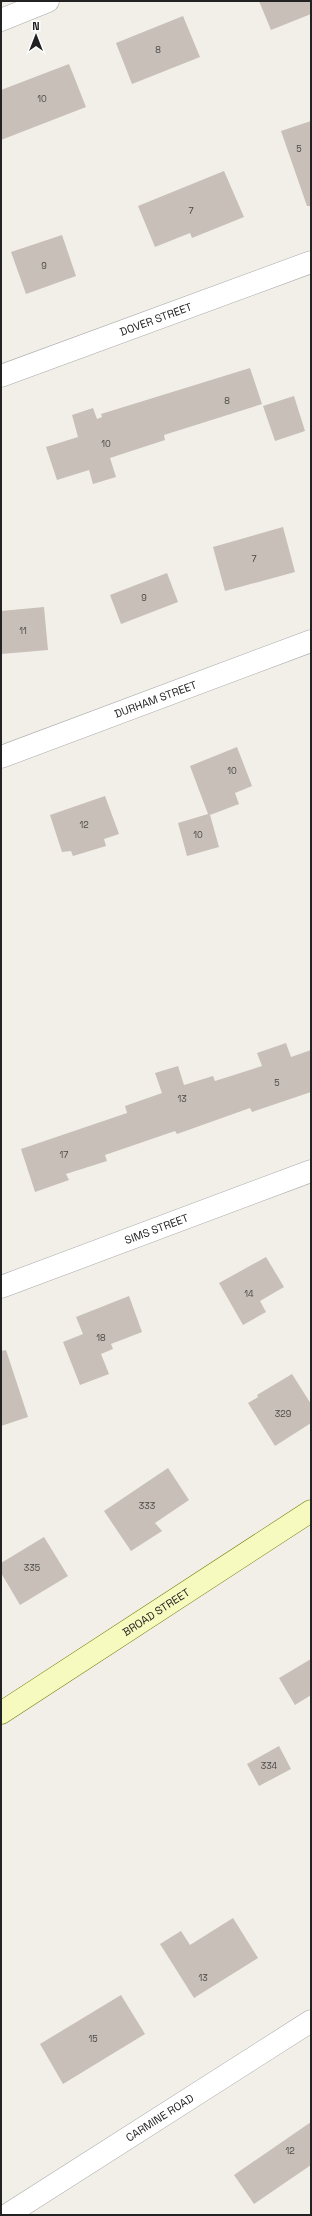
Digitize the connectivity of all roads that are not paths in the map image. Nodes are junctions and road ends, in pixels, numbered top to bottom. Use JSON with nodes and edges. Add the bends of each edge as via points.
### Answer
{"nodes":[{"id":1,"x":48,"y":1,"type":"edge"},
{"id":2,"x":1,"y":20,"type":"edge"},
{"id":3,"x":311,"y":262,"type":"edge"},
{"id":4,"x":1,"y":376,"type":"edge"},
{"id":5,"x":311,"y":642,"type":"edge"},
{"id":6,"x":1,"y":757,"type":"edge"},
{"id":7,"x":311,"y":1171,"type":"edge"},
{"id":8,"x":1,"y":1287,"type":"edge"},
{"id":9,"x":311,"y":1511,"type":"edge"},
{"id":10,"x":1,"y":1713,"type":"edge"},
{"id":11,"x":311,"y":2021,"type":"edge"},
{"id":12,"x":8,"y":2215,"type":"edge"}],
"edges":[{"from":1,"to":2,"type":"street"},
{"from":3,"to":4,"type":"street","name":"DOVER STREET"},
{"from":5,"to":6,"type":"street","name":"DURHAM STREET"},
{"from":7,"to":8,"type":"street","name":"SIMS STREET"},
{"from":9,"to":10,"type":"main road","name":"BROAD STREET"},
{"from":11,"to":12,"type":"street","name":"CARMINE ROAD"}]}
